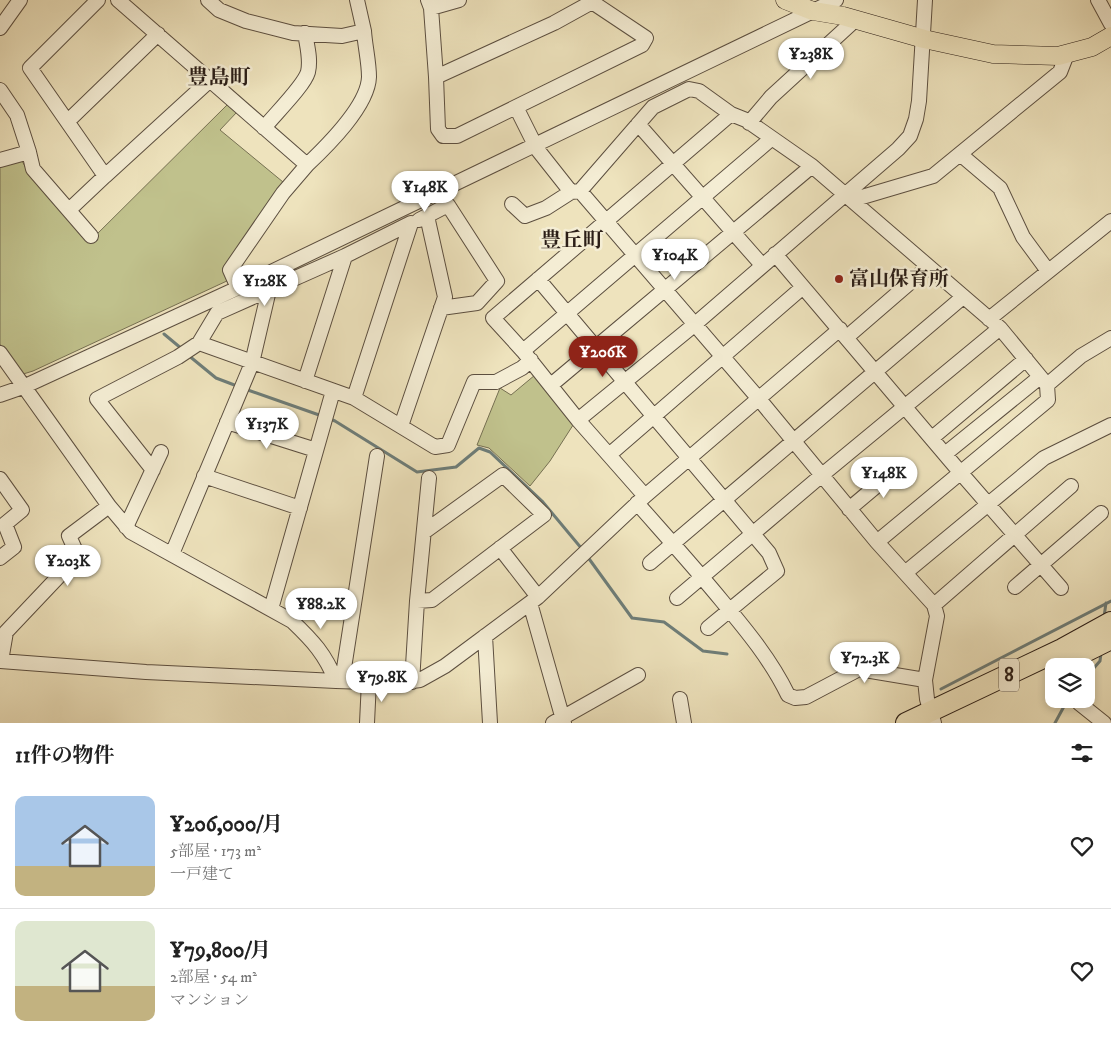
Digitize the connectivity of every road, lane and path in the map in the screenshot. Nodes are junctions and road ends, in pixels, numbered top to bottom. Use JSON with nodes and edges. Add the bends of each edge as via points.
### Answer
{"nodes":[{"id":1,"x":20,"y":0,"type":"edge"},
{"id":2,"x":98,"y":0,"type":"edge"},
{"id":3,"x":118,"y":0,"type":"edge"},
{"id":4,"x":208,"y":0,"type":"edge"},
{"id":5,"x":358,"y":0,"type":"edge"},
{"id":6,"x":459,"y":0,"type":"edge"},
{"id":7,"x":784,"y":0,"type":"edge"},
{"id":8,"x":836,"y":0,"type":"edge"},
{"id":9,"x":925,"y":0,"type":"edge"},
{"id":10,"x":1098,"y":0,"type":"edge"},
{"id":11,"x":591,"y":1,"type":"edge"},
{"id":12,"x":430,"y":4,"type":"edge"},
{"id":13,"x":813,"y":11,"type":"junction"},
{"id":14,"x":855,"y":20,"type":"junction"},
{"id":15,"x":1111,"y":24,"type":"edge"},
{"id":16,"x":0,"y":28,"type":"edge"},
{"id":17,"x":364,"y":31,"type":"junction"},
{"id":18,"x":158,"y":34,"type":"junction"},
{"id":19,"x":305,"y":34,"type":"junction"},
{"id":20,"x":1111,"y":36,"type":"edge"},
{"id":21,"x":924,"y":38,"type":"junction"},
{"id":22,"x":1067,"y":54,"type":"junction"},
{"id":23,"x":436,"y":77,"type":"junction"},
{"id":24,"x":210,"y":80,"type":"junction"},
{"id":25,"x":0,"y":90,"type":"edge"},
{"id":26,"x":516,"y":107,"type":"junction"},
{"id":27,"x":731,"y":114,"type":"junction"},
{"id":28,"x":68,"y":122,"type":"junction"},
{"id":29,"x":749,"y":123,"type":"junction"},
{"id":30,"x":638,"y":124,"type":"junction"},
{"id":31,"x":264,"y":128,"type":"junction"},
{"id":32,"x":771,"y":139,"type":"junction"},
{"id":33,"x":536,"y":144,"type":"junction"},
{"id":34,"x":29,"y":152,"type":"junction"},
{"id":35,"x":960,"y":154,"type":"junction"},
{"id":36,"x":0,"y":160,"type":"edge"},
{"id":37,"x":673,"y":163,"type":"junction"},
{"id":38,"x":307,"y":165,"type":"junction"},
{"id":39,"x":812,"y":166,"type":"junction"},
{"id":40,"x":105,"y":176,"type":"junction"},
{"id":41,"x":575,"y":191,"type":"junction"},
{"id":42,"x":703,"y":197,"type":"junction"},
{"id":43,"x":849,"y":197,"type":"junction"},
{"id":44,"x":512,"y":204,"type":"dead end"},
{"id":45,"x":68,"y":210,"type":"junction"},
{"id":46,"x":427,"y":216,"type":"junction"},
{"id":47,"x":606,"y":220,"type":"junction"},
{"id":48,"x":1111,"y":221,"type":"edge"},
{"id":49,"x":411,"y":223,"type":"junction"},
{"id":50,"x":734,"y":232,"type":"junction"},
{"id":51,"x":91,"y":236,"type":"dead end"},
{"id":52,"x":775,"y":254,"type":"junction"},
{"id":53,"x":635,"y":255,"type":"junction"},
{"id":54,"x":345,"y":256,"type":"junction"},
{"id":55,"x":762,"y":265,"type":"junction"},
{"id":56,"x":928,"y":267,"type":"junction"},
{"id":57,"x":1048,"y":271,"type":"junction"},
{"id":58,"x":538,"y":279,"type":"junction"},
{"id":59,"x":803,"y":287,"type":"junction"},
{"id":60,"x":238,"y":288,"type":"junction"},
{"id":61,"x":269,"y":290,"type":"junction"},
{"id":62,"x":664,"y":291,"type":"junction"},
{"id":63,"x":962,"y":297,"type":"junction"},
{"id":64,"x":441,"y":308,"type":"junction"},
{"id":65,"x":567,"y":313,"type":"junction"},
{"id":66,"x":989,"y":318,"type":"junction"},
{"id":67,"x":694,"y":324,"type":"junction"},
{"id":68,"x":1000,"y":328,"type":"junction"},
{"id":69,"x":843,"y":333,"type":"junction"},
{"id":70,"x":1111,"y":338,"type":"edge"},
{"id":71,"x":199,"y":343,"type":"junction"},
{"id":72,"x":596,"y":347,"type":"junction"},
{"id":73,"x":0,"y":353,"type":"edge"},
{"id":74,"x":527,"y":355,"type":"junction"},
{"id":75,"x":723,"y":357,"type":"junction"},
{"id":76,"x":1026,"y":359,"type":"junction"},
{"id":77,"x":252,"y":363,"type":"junction"},
{"id":78,"x":875,"y":371,"type":"junction"},
{"id":79,"x":1044,"y":381,"type":"junction"},
{"id":80,"x":306,"y":382,"type":"junction"},
{"id":81,"x":625,"y":382,"type":"junction"},
{"id":82,"x":551,"y":385,"type":"junction"},
{"id":83,"x":23,"y":387,"type":"junction"},
{"id":84,"x":333,"y":391,"type":"junction"},
{"id":85,"x":0,"y":395,"type":"edge"},
{"id":86,"x":354,"y":398,"type":"junction"},
{"id":87,"x":759,"y":399,"type":"junction"},
{"id":88,"x":905,"y":406,"type":"junction"},
{"id":89,"x":654,"y":416,"type":"junction"},
{"id":90,"x":578,"y":420,"type":"junction"},
{"id":91,"x":227,"y":422,"type":"junction"},
{"id":92,"x":1111,"y":425,"type":"edge"},
{"id":93,"x":401,"y":426,"type":"junction"},
{"id":94,"x":932,"y":438,"type":"junction"},
{"id":95,"x":794,"y":441,"type":"junction"},
{"id":96,"x":316,"y":450,"type":"junction"},
{"id":97,"x":161,"y":452,"type":"dead end"},
{"id":98,"x":945,"y":454,"type":"junction"},
{"id":99,"x":609,"y":455,"type":"junction"},
{"id":100,"x":377,"y":456,"type":"dead end"},
{"id":101,"x":690,"y":458,"type":"junction"},
{"id":102,"x":900,"y":467,"type":"dead end"},
{"id":103,"x":153,"y":470,"type":"junction"},
{"id":104,"x":960,"y":472,"type":"junction"},
{"id":105,"x":822,"y":475,"type":"junction"},
{"id":106,"x":204,"y":476,"type":"junction"},
{"id":107,"x":430,"y":478,"type":"dead end"},
{"id":108,"x":0,"y":479,"type":"edge"},
{"id":109,"x":1071,"y":486,"type":"dead end"},
{"id":110,"x":641,"y":500,"type":"junction"},
{"id":111,"x":724,"y":500,"type":"junction"},
{"id":112,"x":987,"y":504,"type":"junction"},
{"id":113,"x":109,"y":506,"type":"junction"},
{"id":114,"x":300,"y":508,"type":"junction"},
{"id":115,"x":850,"y":508,"type":"junction"},
{"id":116,"x":1101,"y":513,"type":"dead end"},
{"id":117,"x":126,"y":527,"type":"junction"},
{"id":118,"x":424,"y":532,"type":"junction"},
{"id":119,"x":754,"y":533,"type":"junction"},
{"id":120,"x":1014,"y":534,"type":"junction"},
{"id":121,"x":877,"y":542,"type":"junction"},
{"id":122,"x":673,"y":543,"type":"junction"},
{"id":123,"x":500,"y":548,"type":"junction"},
{"id":124,"x":172,"y":554,"type":"junction"},
{"id":125,"x":0,"y":558,"type":"edge"},
{"id":126,"x":650,"y":563,"type":"dead end"},
{"id":127,"x":1040,"y":564,"type":"junction"},
{"id":128,"x":905,"y":573,"type":"junction"},
{"id":129,"x":702,"y":577,"type":"junction"},
{"id":130,"x":1015,"y":587,"type":"dead end"},
{"id":131,"x":1060,"y":588,"type":"dead end"},
{"id":132,"x":677,"y":598,"type":"dead end"},
{"id":133,"x":534,"y":600,"type":"junction"},
{"id":134,"x":417,"y":601,"type":"junction"},
{"id":135,"x":934,"y":605,"type":"junction"},
{"id":136,"x":729,"y":609,"type":"junction"},
{"id":137,"x":271,"y":610,"type":"junction"},
{"id":138,"x":1111,"y":622,"type":"edge"},
{"id":139,"x":708,"y":628,"type":"dead end"},
{"id":140,"x":485,"y":636,"type":"junction"},
{"id":141,"x":1111,"y":639,"type":"edge"},
{"id":142,"x":1073,"y":658,"type":"edge"},
{"id":143,"x":1,"y":661,"type":"edge"},
{"id":144,"x":1045,"y":671,"type":"edge"},
{"id":145,"x":638,"y":675,"type":"dead end"},
{"id":146,"x":925,"y":680,"type":"junction"},
{"id":147,"x":339,"y":681,"type":"junction"},
{"id":148,"x":369,"y":681,"type":"junction"},
{"id":149,"x":412,"y":682,"type":"junction"},
{"id":150,"x":680,"y":699,"type":"dead end"},
{"id":151,"x":1087,"y":708,"type":"edge"},
{"id":152,"x":935,"y":719,"type":"edge"},
{"id":153,"x":560,"y":722,"type":"edge"},
{"id":154,"x":366,"y":723,"type":"edge"},
{"id":155,"x":490,"y":723,"type":"edge"},
{"id":156,"x":684,"y":723,"type":"edge"},
{"id":157,"x":906,"y":723,"type":"edge"},
{"id":158,"x":1104,"y":723,"type":"edge"}],
"edges":[{"from":1,"to":16,"type":"street"},
{"from":2,"to":28,"type":"street","via":[[30,68]]},
{"from":3,"to":18,"type":"street"},
{"from":4,"to":19,"type":"street","via":[[220,10],[246,22]]},
{"from":5,"to":17,"type":"street"},
{"from":6,"to":12,"type":"street"},
{"from":7,"to":13,"type":"main road"},
{"from":8,"to":13,"type":"street"},
{"from":9,"to":21,"type":"street"},
{"from":10,"to":15,"type":"street"},
{"from":11,"to":23,"type":"street","via":[[554,23]]},
{"from":11,"to":26,"type":"street","via":[[646,38],[642,45]]},
{"from":12,"to":23,"type":"street"},
{"from":13,"to":14,"type":"main road"},
{"from":13,"to":33,"type":"street"},
{"from":14,"to":21,"type":"main road"},
{"from":14,"to":29,"type":"street","via":[[771,97]]},
{"from":17,"to":19,"type":"street","via":[[342,36]]},
{"from":17,"to":38,"type":"street","via":[[369,79],[361,105]]},
{"from":18,"to":24,"type":"street"},
{"from":18,"to":28,"type":"street"},
{"from":19,"to":31,"type":"street","via":[[310,58],[308,74]]},
{"from":20,"to":22,"type":"main road","via":[[1092,47]]},
{"from":21,"to":22,"type":"main road","via":[[993,54]]},
{"from":21,"to":43,"type":"street","via":[[919,100],[910,136]]},
{"from":22,"to":35,"type":"street","via":[[1060,72]]},
{"from":23,"to":26,"type":"street","via":[[438,129],[443,136],[457,136]]},
{"from":24,"to":31,"type":"street"},
{"from":24,"to":40,"type":"street"},
{"from":25,"to":34,"type":"street","via":[[17,115]]},
{"from":26,"to":33,"type":"street"},
{"from":27,"to":29,"type":"street"},
{"from":27,"to":30,"type":"street","via":[[699,91],[689,89],[652,107]]},
{"from":27,"to":37,"type":"street"},
{"from":28,"to":40,"type":"street"},
{"from":29,"to":32,"type":"street"},
{"from":30,"to":37,"type":"street"},
{"from":30,"to":41,"type":"street"},
{"from":31,"to":38,"type":"street"},
{"from":32,"to":39,"type":"street"},
{"from":32,"to":42,"type":"street"},
{"from":33,"to":41,"type":"street"},
{"from":33,"to":60,"type":"street"},
{"from":34,"to":36,"type":"street"},
{"from":34,"to":45,"type":"street","via":[[33,170]]},
{"from":35,"to":43,"type":"street","via":[[933,176]]},
{"from":35,"to":57,"type":"street","via":[[1000,188],[1023,237]]},
{"from":37,"to":42,"type":"street"},
{"from":37,"to":47,"type":"street"},
{"from":38,"to":60,"type":"street","via":[[283,193],[230,270]]},
{"from":39,"to":43,"type":"street"},
{"from":39,"to":50,"type":"street"},
{"from":40,"to":45,"type":"street"},
{"from":41,"to":44,"type":"street","via":[[525,216]]},
{"from":41,"to":47,"type":"street"},
{"from":42,"to":50,"type":"street"},
{"from":42,"to":53,"type":"street"},
{"from":43,"to":52,"type":"street"},
{"from":43,"to":56,"type":"street"},
{"from":45,"to":51,"type":"street"},
{"from":46,"to":49,"type":"street"},
{"from":46,"to":64,"type":"street","via":[[445,297]]},
{"from":46,"to":64,"type":"street","via":[[448,205],[497,281],[476,303]]},
{"from":47,"to":53,"type":"street"},
{"from":47,"to":58,"type":"street"},
{"from":48,"to":57,"type":"street"},
{"from":49,"to":54,"type":"street"},
{"from":49,"to":86,"type":"street"},
{"from":50,"to":55,"type":"street"},
{"from":50,"to":62,"type":"street"},
{"from":52,"to":55,"type":"street"},
{"from":52,"to":59,"type":"street"},
{"from":53,"to":62,"type":"street"},
{"from":53,"to":65,"type":"street"},
{"from":54,"to":61,"type":"street"},
{"from":54,"to":80,"type":"street"},
{"from":55,"to":67,"type":"street"},
{"from":56,"to":63,"type":"street"},
{"from":56,"to":69,"type":"street"},
{"from":57,"to":66,"type":"street"},
{"from":58,"to":65,"type":"street"},
{"from":58,"to":74,"type":"street","via":[[493,318]]},
{"from":59,"to":69,"type":"street"},
{"from":59,"to":75,"type":"street"},
{"from":60,"to":83,"type":"street"},
{"from":61,"to":71,"type":"street","via":[[217,313]]},
{"from":61,"to":77,"type":"street"},
{"from":62,"to":67,"type":"street"},
{"from":62,"to":72,"type":"street"},
{"from":63,"to":66,"type":"street"},
{"from":63,"to":78,"type":"street"},
{"from":64,"to":93,"type":"street"},
{"from":65,"to":72,"type":"street"},
{"from":65,"to":74,"type":"street"},
{"from":66,"to":68,"type":"street"},
{"from":67,"to":75,"type":"street"},
{"from":67,"to":81,"type":"street"},
{"from":68,"to":76,"type":"street"},
{"from":68,"to":88,"type":"street"},
{"from":69,"to":78,"type":"street"},
{"from":69,"to":87,"type":"street"},
{"from":70,"to":79,"type":"street"},
{"from":71,"to":77,"type":"street"},
{"from":71,"to":103,"type":"street","via":[[178,358],[97,399]]},
{"from":72,"to":81,"type":"street"},
{"from":72,"to":82,"type":"street"},
{"from":73,"to":83,"type":"street"},
{"from":74,"to":82,"type":"street"},
{"from":74,"to":93,"type":"street","via":[[522,368],[496,382],[474,382],[448,445],[435,447]]},
{"from":75,"to":87,"type":"street"},
{"from":75,"to":89,"type":"street"},
{"from":76,"to":79,"type":"street"},
{"from":76,"to":94,"type":"street"},
{"from":77,"to":80,"type":"street"},
{"from":77,"to":91,"type":"street"},
{"from":78,"to":88,"type":"street"},
{"from":78,"to":95,"type":"street"},
{"from":79,"to":98,"type":"street"},
{"from":79,"to":104,"type":"street","via":[[1048,400]]},
{"from":80,"to":84,"type":"street"},
{"from":81,"to":89,"type":"street"},
{"from":81,"to":90,"type":"street"},
{"from":82,"to":90,"type":"street"},
{"from":83,"to":85,"type":"street"},
{"from":83,"to":113,"type":"street"},
{"from":84,"to":86,"type":"street"},
{"from":84,"to":96,"type":"street"},
{"from":86,"to":93,"type":"street"},
{"from":87,"to":95,"type":"street"},
{"from":87,"to":101,"type":"street"},
{"from":88,"to":94,"type":"street"},
{"from":88,"to":105,"type":"street"},
{"from":89,"to":99,"type":"street"},
{"from":89,"to":101,"type":"street"},
{"from":90,"to":99,"type":"street"},
{"from":91,"to":96,"type":"street"},
{"from":91,"to":106,"type":"street"},
{"from":92,"to":112,"type":"street","via":[[1044,458]]},
{"from":94,"to":98,"type":"street"},
{"from":95,"to":105,"type":"street"},
{"from":95,"to":111,"type":"street"},
{"from":96,"to":114,"type":"street"},
{"from":97,"to":103,"type":"street"},
{"from":98,"to":104,"type":"street"},
{"from":99,"to":110,"type":"street"},
{"from":100,"to":147,"type":"street"},
{"from":101,"to":110,"type":"street"},
{"from":101,"to":111,"type":"street"},
{"from":102,"to":115,"type":"street"},
{"from":103,"to":117,"type":"street"},
{"from":104,"to":112,"type":"street"},
{"from":104,"to":121,"type":"street"},
{"from":105,"to":115,"type":"street"},
{"from":105,"to":119,"type":"street"},
{"from":106,"to":114,"type":"street"},
{"from":106,"to":124,"type":"street"},
{"from":107,"to":118,"type":"street"},
{"from":108,"to":125,"type":"street","via":[[22,510],[5,524],[14,547]]},
{"from":109,"to":120,"type":"street"},
{"from":110,"to":122,"type":"street"},
{"from":110,"to":133,"type":"street"},
{"from":111,"to":119,"type":"street"},
{"from":111,"to":122,"type":"street"},
{"from":112,"to":120,"type":"street"},
{"from":112,"to":128,"type":"street"},
{"from":113,"to":117,"type":"street"},
{"from":113,"to":143,"type":"street","via":[[69,536],[78,556],[6,632]]},
{"from":114,"to":137,"type":"street"},
{"from":115,"to":121,"type":"street"},
{"from":116,"to":127,"type":"street"},
{"from":117,"to":124,"type":"street"},
{"from":118,"to":123,"type":"street","via":[[504,475],[544,514]]},
{"from":118,"to":134,"type":"street"},
{"from":119,"to":129,"type":"street"},
{"from":119,"to":136,"type":"street","via":[[769,553],[777,572]]},
{"from":120,"to":127,"type":"street"},
{"from":120,"to":135,"type":"street"},
{"from":121,"to":128,"type":"street"},
{"from":122,"to":126,"type":"street"},
{"from":122,"to":129,"type":"street"},
{"from":123,"to":133,"type":"street"},
{"from":123,"to":134,"type":"street","via":[[432,600]]},
{"from":124,"to":137,"type":"street"},
{"from":127,"to":130,"type":"street"},
{"from":127,"to":131,"type":"street"},
{"from":128,"to":135,"type":"street"},
{"from":129,"to":132,"type":"street"},
{"from":129,"to":136,"type":"street"},
{"from":133,"to":140,"type":"street"},
{"from":133,"to":153,"type":"street"},
{"from":134,"to":149,"type":"street"},
{"from":135,"to":146,"type":"street","via":[[937,616]]},
{"from":136,"to":139,"type":"street"},
{"from":136,"to":146,"type":"street","via":[[777,672],[788,695],[795,698],[806,697],[859,668]]},
{"from":137,"to":147,"type":"street","via":[[292,621],[307,636],[328,661]]},
{"from":138,"to":152,"type":"highway","number":"8"},
{"from":140,"to":149,"type":"street","via":[[444,666]]},
{"from":140,"to":155,"type":"street"},
{"from":141,"to":142,"type":"highway","number":"8"},
{"from":143,"to":147,"type":"street"},
{"from":144,"to":152,"type":"highway","number":"8"},
{"from":145,"to":153,"type":"street"},
{"from":146,"to":152,"type":"street","via":[[927,699]]},
{"from":147,"to":148,"type":"street"},
{"from":148,"to":149,"type":"street"},
{"from":148,"to":154,"type":"street"},
{"from":150,"to":156,"type":"street"},
{"from":151,"to":158,"type":"street"},
{"from":152,"to":157,"type":"highway","number":"8"}]}
